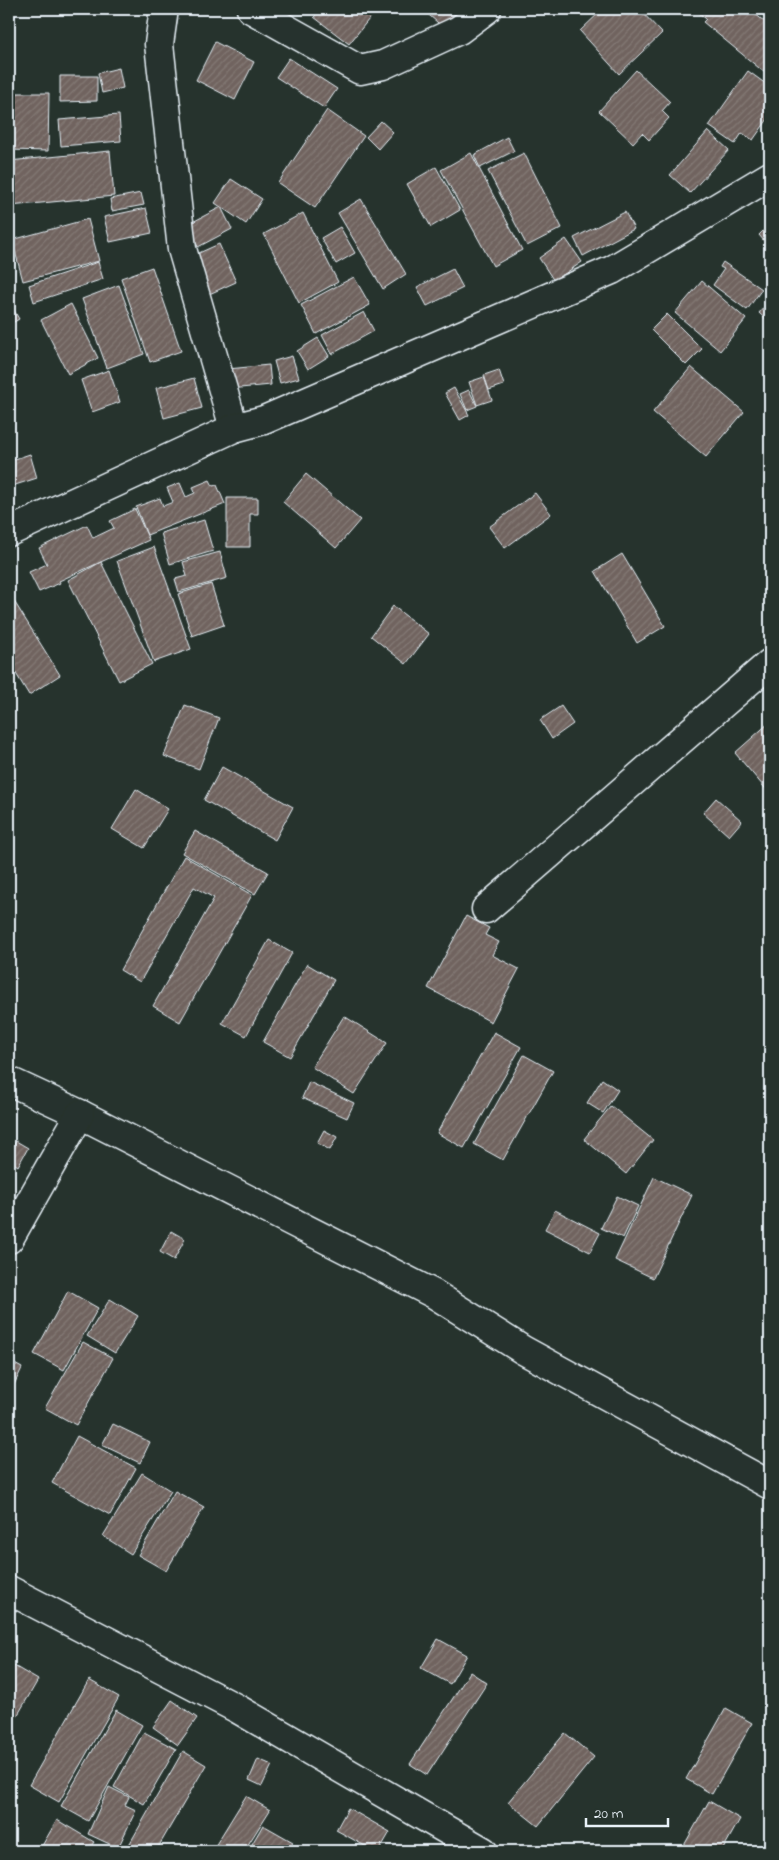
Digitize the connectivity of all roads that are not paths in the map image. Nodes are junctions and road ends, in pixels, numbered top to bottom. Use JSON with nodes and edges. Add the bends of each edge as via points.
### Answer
{"nodes":[{"id":1,"x":164,"y":9,"type":"edge"},
{"id":2,"x":251,"y":9,"type":"edge"},
{"id":3,"x":487,"y":9,"type":"edge"},
{"id":4,"x":770,"y":176,"type":"edge"},
{"id":5,"x":234,"y":428,"type":"junction"},
{"id":6,"x":9,"y":532,"type":"edge"},
{"id":7,"x":770,"y":662,"type":"edge"},
{"id":8,"x":486,"y":909,"type":"dead end"},
{"id":9,"x":9,"y":1081,"type":"edge"},
{"id":10,"x":80,"y":1114,"type":"junction"},
{"id":11,"x":9,"y":1239,"type":"edge"},
{"id":12,"x":770,"y":1485,"type":"edge"},
{"id":13,"x":9,"y":1590,"type":"edge"},
{"id":14,"x":483,"y":1851,"type":"edge"}],
"edges":[{"from":1,"to":5,"type":"street","via":[[159,44],[182,249]]},
{"from":2,"to":3,"type":"street","via":[[360,70],[383,65],[459,30]]},
{"from":4,"to":5,"type":"street","via":[[612,270],[264,420]]},
{"from":5,"to":6,"type":"street"},
{"from":7,"to":8,"type":"street"},
{"from":9,"to":10,"type":"street"},
{"from":10,"to":11,"type":"street"},
{"from":10,"to":12,"type":"street","via":[[434,1294],[524,1350]]},
{"from":13,"to":14,"type":"street","via":[[236,1708]]}]}
